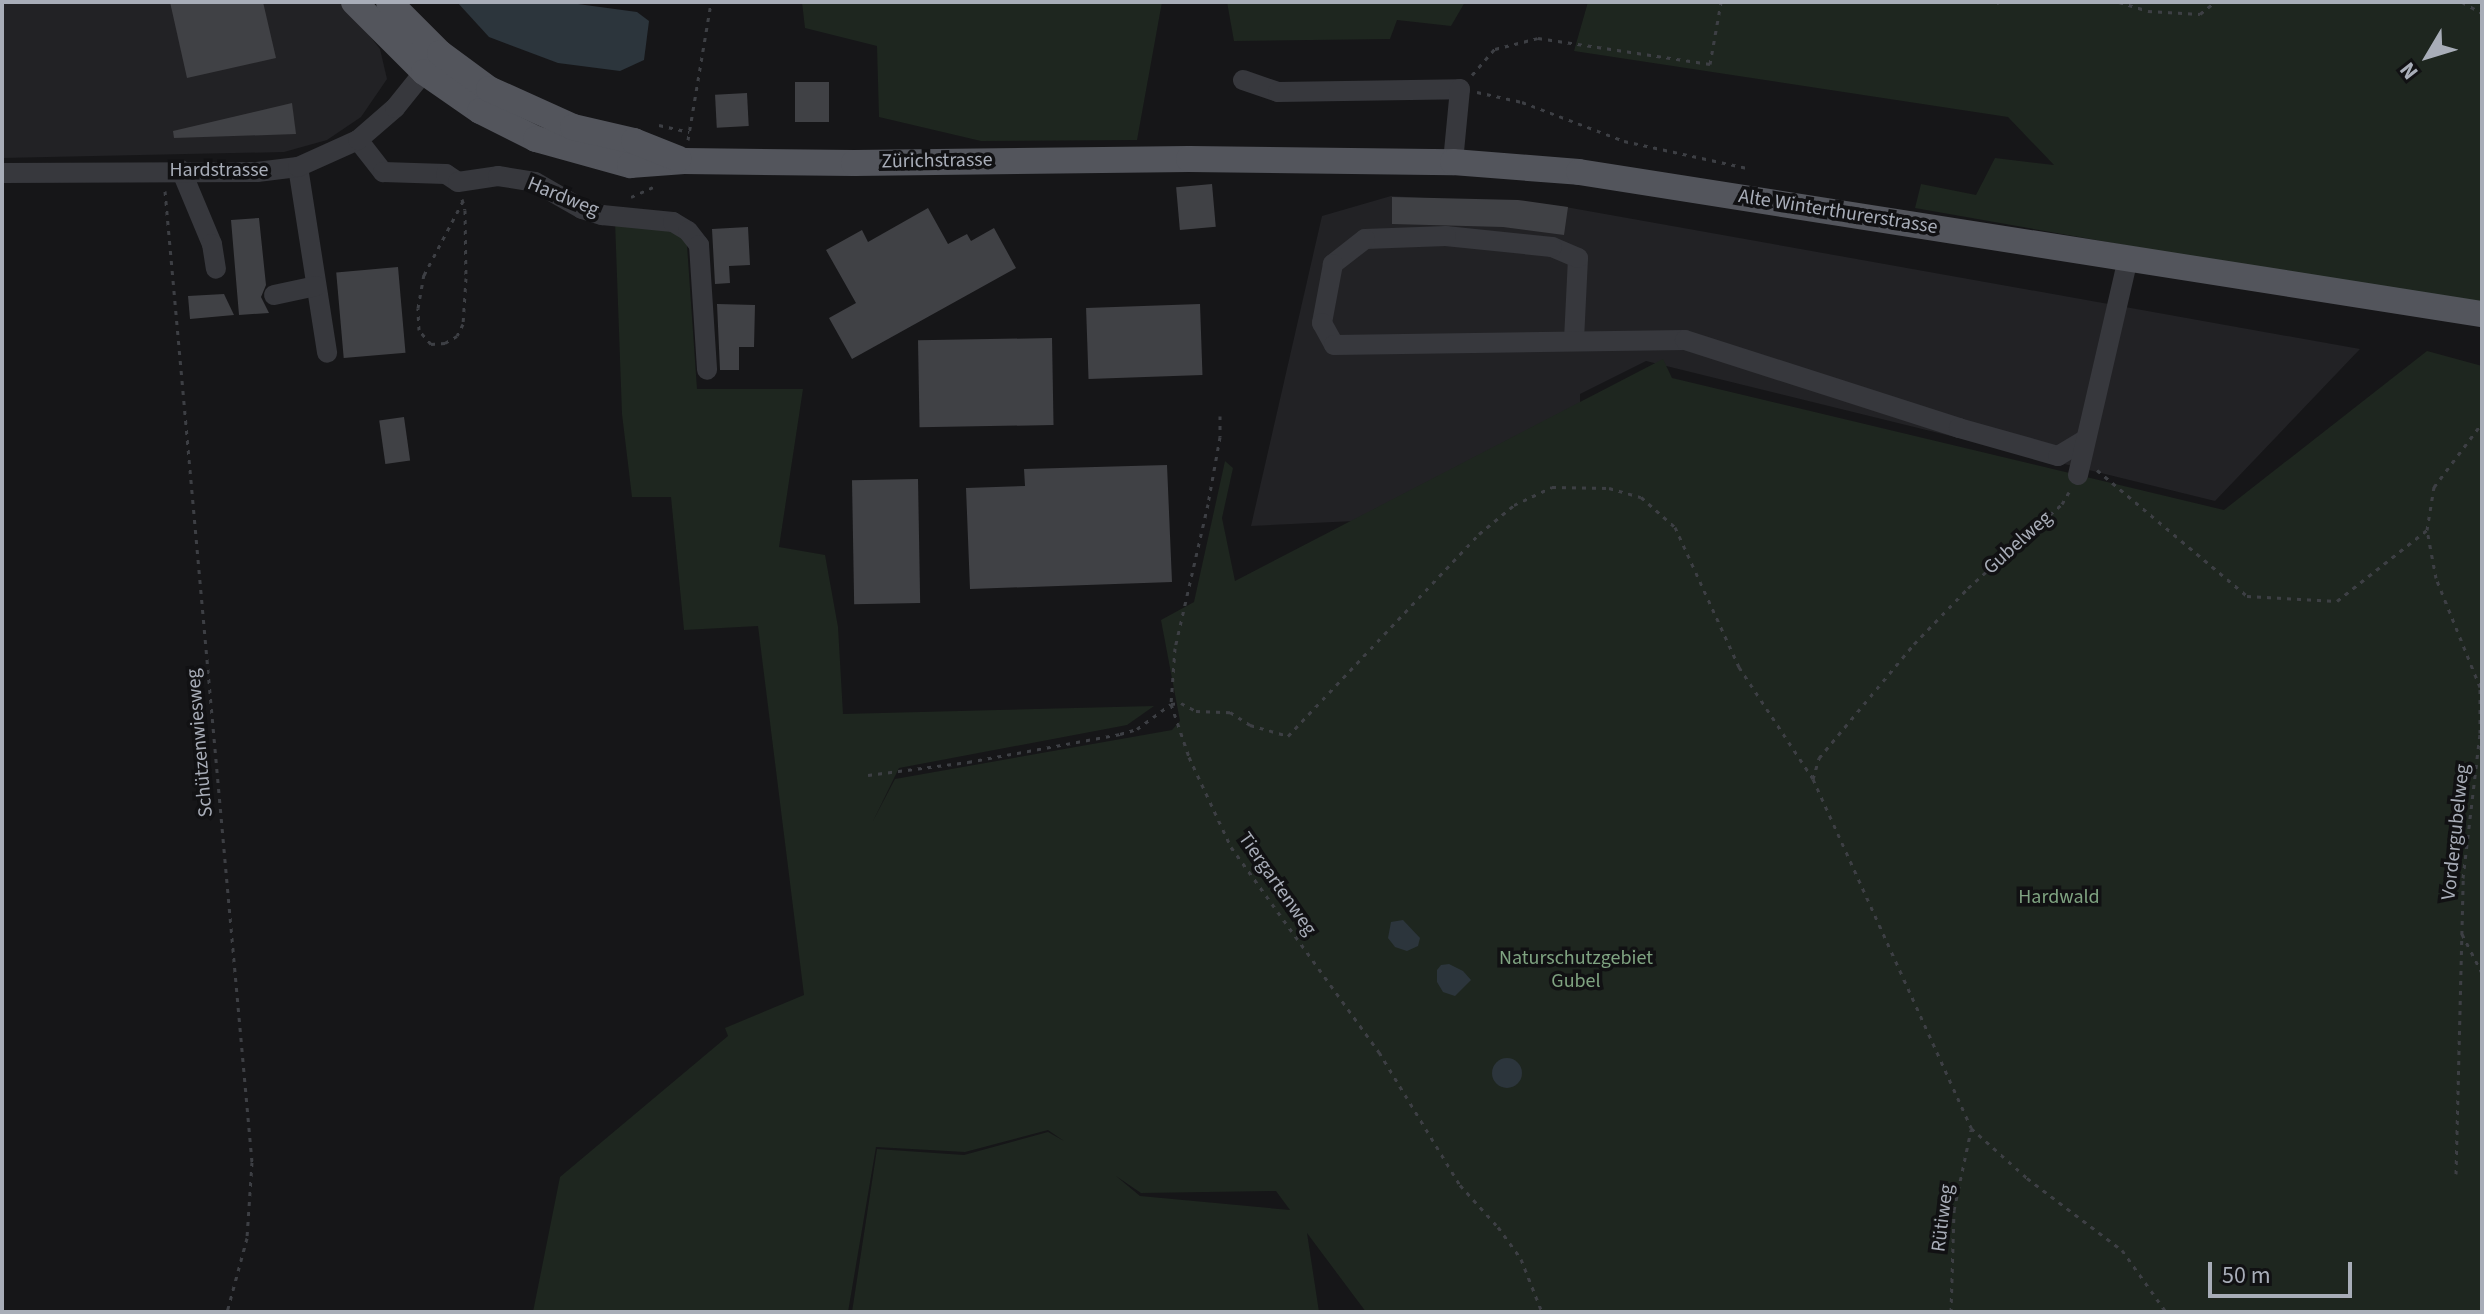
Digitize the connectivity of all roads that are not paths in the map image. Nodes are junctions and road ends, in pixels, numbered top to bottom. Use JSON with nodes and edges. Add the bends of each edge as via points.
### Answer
{"nodes":[{"id":1,"x":354,"y":2,"type":"edge"},
{"id":2,"x":389,"y":2,"type":"edge"},
{"id":3,"x":432,"y":63,"type":"junction"},
{"id":4,"x":1243,"y":80,"type":"dead end"},
{"id":5,"x":358,"y":140,"type":"junction"},
{"id":6,"x":1189,"y":159,"type":"joint"},
{"id":7,"x":1453,"y":162,"type":"junction"},
{"id":8,"x":298,"y":167,"type":"junction"},
{"id":9,"x":172,"y":170,"type":"junction"},
{"id":10,"x":2,"y":173,"type":"edge"},
{"id":11,"x":2128,"y":259,"type":"junction"},
{"id":12,"x":216,"y":269,"type":"dead end"},
{"id":13,"x":316,"y":286,"type":"junction"},
{"id":14,"x":274,"y":295,"type":"dead end"},
{"id":15,"x":2482,"y":314,"type":"edge"},
{"id":16,"x":1574,"y":340,"type":"junction"},
{"id":17,"x":327,"y":353,"type":"dead end"},
{"id":18,"x":707,"y":370,"type":"dead end"}],
"edges":[{"from":1,"to":3,"type":"main road","name":"Zürichstrasse"},
{"from":2,"to":3,"type":"main road","name":"Zürichstrasse"},
{"from":3,"to":5,"type":"street","name":"Hardstrasse","via":[[395,108]]},
{"from":3,"to":6,"type":"main road","name":"Zürichstrasse","via":[[573,127],[634,141],[684,161]]},
{"from":4,"to":7,"type":"street","via":[[1278,92],[1460,89]]},
{"from":5,"to":8,"type":"street","name":"Hardstrasse"},
{"from":5,"to":18,"type":"street","name":"Hardweg","via":[[383,172],[446,174],[461,191],[498,176],[535,182],[582,209],[673,222],[688,231],[699,245]]},
{"from":6,"to":7,"type":"main road","name":"Alte Winterthurerstrasse"},
{"from":7,"to":11,"type":"main road","name":"Alte Winterthurerstrasse","via":[[1579,172]]},
{"from":8,"to":9,"type":"street","name":"Hardstrasse","via":[[257,172]]},
{"from":8,"to":13,"type":"street"},
{"from":9,"to":10,"type":"street","name":"Hardstrasse"},
{"from":9,"to":12,"type":"street","via":[[212,244]]},
{"from":11,"to":15,"type":"main road","name":"Alte Winterthurerstrasse"},
{"from":11,"to":16,"type":"street","via":[[2082,457],[2058,456],[1685,340]]},
{"from":13,"to":14,"type":"street"},
{"from":13,"to":17,"type":"street"},
{"from":16,"to":16,"type":"street","via":[[1334,345],[1322,323],[1333,264],[1365,239],[1446,236],[1552,247],[1578,258]]}]}
